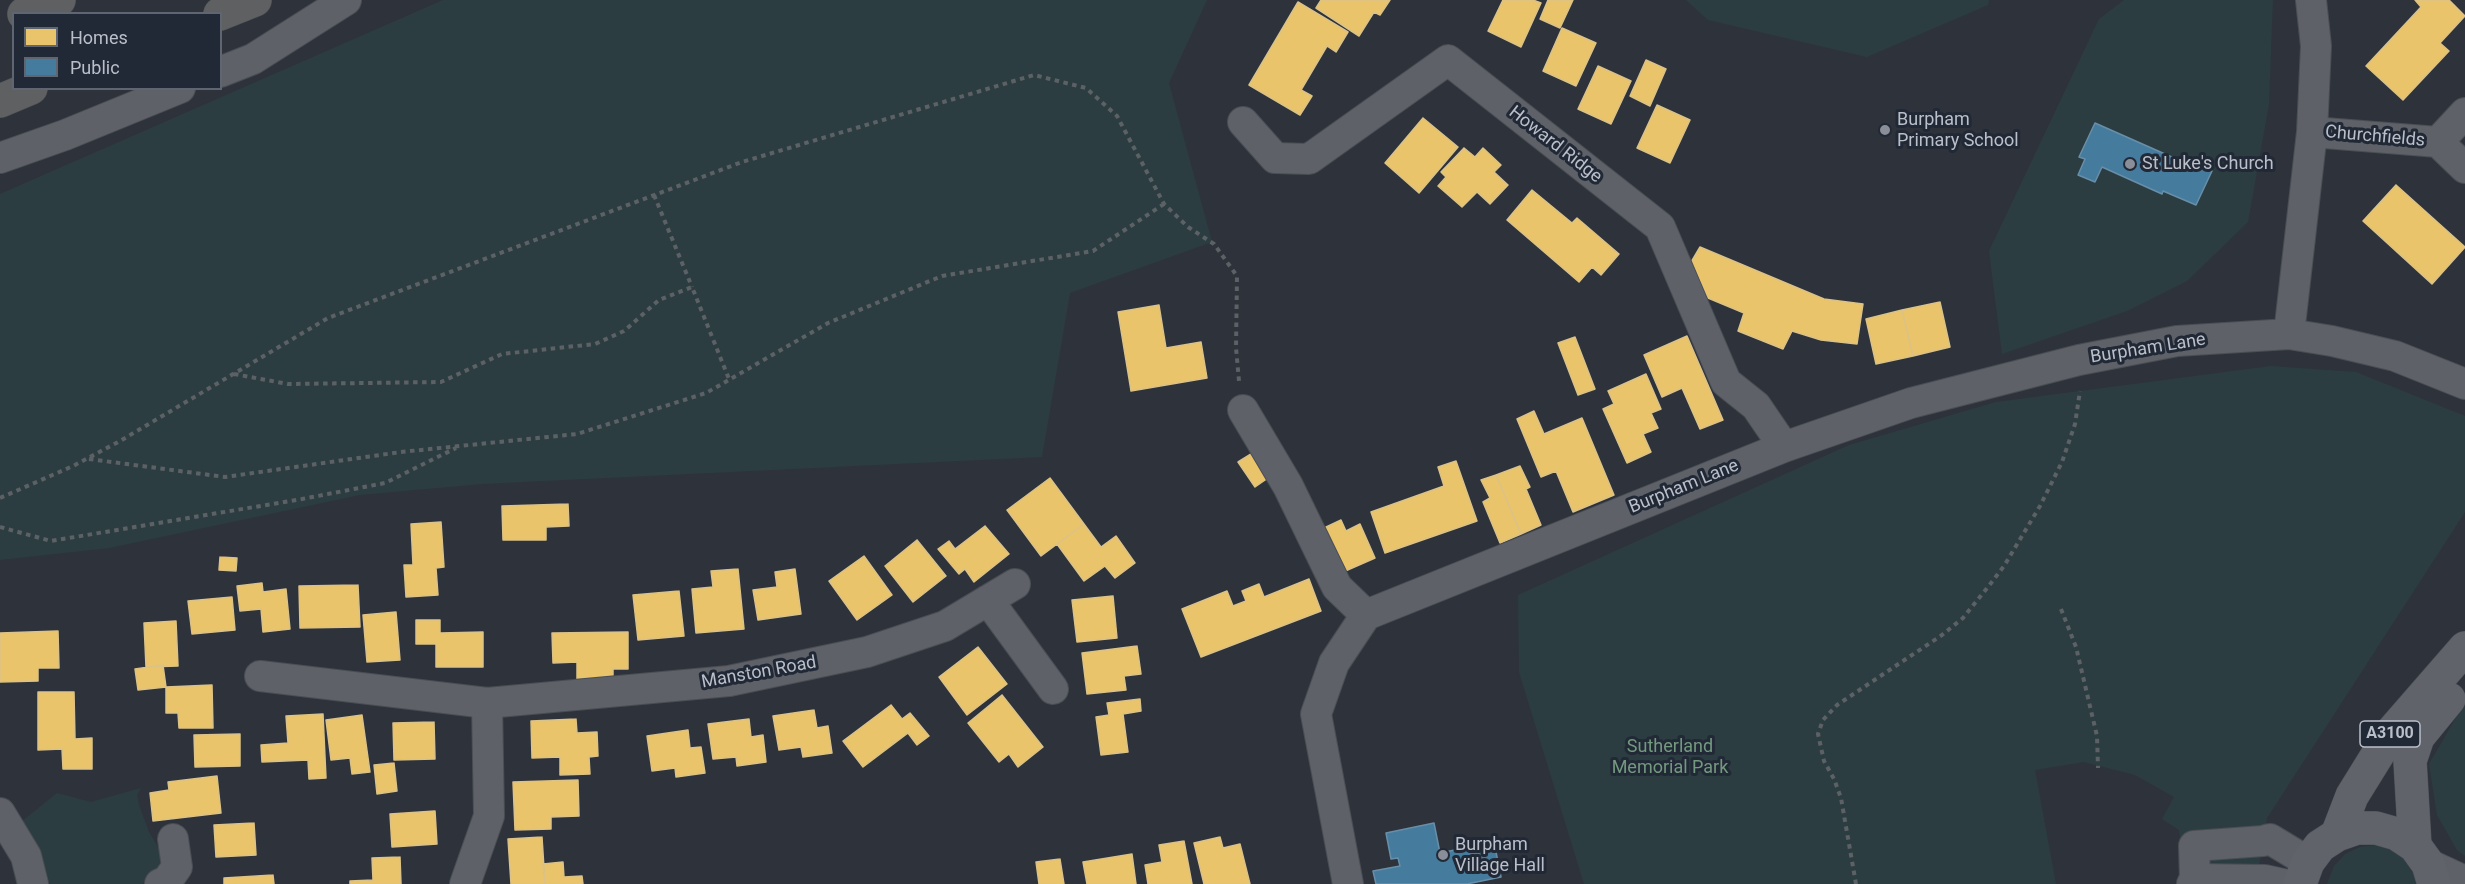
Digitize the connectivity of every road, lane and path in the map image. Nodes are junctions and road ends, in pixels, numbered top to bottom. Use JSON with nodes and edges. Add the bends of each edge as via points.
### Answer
{"nodes":[{"id":1,"x":59,"y":0,"type":"edge"},
{"id":2,"x":255,"y":0,"type":"edge"},
{"id":3,"x":346,"y":0,"type":"edge"},
{"id":4,"x":2311,"y":0,"type":"edge"},
{"id":5,"x":29,"y":12,"type":"edge"},
{"id":6,"x":222,"y":13,"type":"edge"},
{"id":7,"x":222,"y":71,"type":"edge"},
{"id":8,"x":26,"y":90,"type":"edge"},
{"id":9,"x":175,"y":90,"type":"edge"},
{"id":10,"x":0,"y":101,"type":"edge"},
{"id":11,"x":2465,"y":113,"type":"edge"},
{"id":12,"x":1243,"y":122,"type":"dead end"},
{"id":13,"x":2312,"y":132,"type":"junction"},
{"id":14,"x":2438,"y":142,"type":"junction"},
{"id":15,"x":0,"y":158,"type":"edge"},
{"id":16,"x":2465,"y":168,"type":"edge"},
{"id":17,"x":654,"y":195,"type":"junction"},
{"id":18,"x":1164,"y":204,"type":"junction"},
{"id":19,"x":692,"y":287,"type":"junction"},
{"id":20,"x":2289,"y":334,"type":"junction"},
{"id":21,"x":2079,"y":360,"type":"junction"},
{"id":22,"x":233,"y":374,"type":"junction"},
{"id":23,"x":729,"y":380,"type":"junction"},
{"id":24,"x":2465,"y":384,"type":"edge"},
{"id":25,"x":1243,"y":410,"type":"joint"},
{"id":26,"x":459,"y":446,"type":"junction"},
{"id":27,"x":1784,"y":447,"type":"junction"},
{"id":28,"x":88,"y":458,"type":"junction"},
{"id":29,"x":0,"y":498,"type":"edge"},
{"id":30,"x":0,"y":526,"type":"edge"},
{"id":31,"x":1015,"y":584,"type":"dead end"},
{"id":32,"x":988,"y":600,"type":"junction"},
{"id":33,"x":2061,"y":609,"type":"dead end"},
{"id":34,"x":1366,"y":615,"type":"junction"},
{"id":35,"x":2465,"y":648,"type":"edge"},
{"id":36,"x":260,"y":676,"type":"dead end"},
{"id":37,"x":2465,"y":680,"type":"edge"},
{"id":38,"x":1053,"y":689,"type":"dead end"},
{"id":39,"x":487,"y":703,"type":"junction"},
{"id":40,"x":2098,"y":768,"type":"dead end"},
{"id":41,"x":0,"y":813,"type":"edge"},
{"id":42,"x":2337,"y":835,"type":"junction"},
{"id":43,"x":174,"y":839,"type":"dead end"},
{"id":44,"x":2426,"y":865,"type":"edge"},
{"id":45,"x":2304,"y":873,"type":"edge"},
{"id":46,"x":2465,"y":881,"type":"edge"},
{"id":47,"x":2194,"y":882,"type":"edge"},
{"id":48,"x":33,"y":884,"type":"edge"},
{"id":49,"x":160,"y":884,"type":"edge"},
{"id":50,"x":465,"y":884,"type":"edge"},
{"id":51,"x":1348,"y":884,"type":"edge"},
{"id":52,"x":1856,"y":884,"type":"edge"},
{"id":53,"x":2283,"y":884,"type":"edge"}],
"edges":[{"from":1,"to":5,"type":"highway"},
{"from":2,"to":6,"type":"highway"},
{"from":3,"to":7,"type":"street","via":[[253,59]]},
{"from":4,"to":13,"type":"street","via":[[2316,46]]},
{"from":8,"to":10,"type":"highway"},
{"from":9,"to":15,"type":"street"},
{"from":11,"to":14,"type":"street","name":"Churchfields"},
{"from":12,"to":27,"type":"street","name":"Howard Ridge","via":[[1275,158],[1309,159],[1448,60],[1660,227],[1726,382],[1756,406]]},
{"from":13,"to":14,"type":"street","name":"Churchfields"},
{"from":13,"to":20,"type":"street"},
{"from":14,"to":16,"type":"street","name":"Churchfields"},
{"from":17,"to":18,"type":"path","via":[[742,162],[1034,75],[1086,88],[1117,116]]},
{"from":17,"to":19,"type":"path"},
{"from":17,"to":22,"type":"path","via":[[328,318]]},
{"from":18,"to":23,"type":"path","via":[[1093,251],[942,276],[828,323]]},
{"from":18,"to":25,"type":"path","via":[[1214,244],[1238,276],[1236,348]]},
{"from":19,"to":22,"type":"path","via":[[659,300],[624,331],[595,344],[502,354],[441,382],[288,384]]},
{"from":19,"to":23,"type":"path"},
{"from":20,"to":21,"type":"street","name":"Burpham Lane","via":[[2177,341]]},
{"from":20,"to":24,"type":"street","name":"Burpham Lane","via":[[2395,356]]},
{"from":21,"to":27,"type":"street","name":"Burpham Lane","via":[[1911,403]]},
{"from":21,"to":52,"type":"path","via":[[2075,424],[2062,462],[2004,566],[1963,618],[1837,705],[1823,720],[1818,734],[1824,761],[1841,798]]},
{"from":22,"to":28,"type":"path"},
{"from":23,"to":26,"type":"path","via":[[706,393],[577,434]]},
{"from":25,"to":34,"type":"street","via":[[1288,486],[1337,587]]},
{"from":26,"to":28,"type":"path","via":[[225,477]]},
{"from":26,"to":30,"type":"path","via":[[385,483],[302,499],[51,541]]},
{"from":27,"to":34,"type":"street","name":"Burpham Lane"},
{"from":28,"to":29,"type":"path"},
{"from":31,"to":32,"type":"street","name":"Manston Road"},
{"from":32,"to":38,"type":"street"},
{"from":32,"to":39,"type":"street","name":"Manston Road","via":[[945,626],[867,652],[729,681]]},
{"from":33,"to":40,"type":"path","via":[[2076,647],[2097,736]]},
{"from":34,"to":51,"type":"street","via":[[1334,663],[1316,714]]},
{"from":35,"to":42,"type":"main road","number":"A3100","via":[[2391,733],[2352,796]]},
{"from":36,"to":39,"type":"street","name":"Manston Road"},
{"from":37,"to":44,"type":"main road","number":"A3100","via":[[2418,737],[2410,761]]},
{"from":39,"to":50,"type":"street","via":[[489,816]]},
{"from":41,"to":48,"type":"street","via":[[26,856]]},
{"from":42,"to":44,"type":"main road","number":"A3100","via":[[2357,828],[2397,834]]},
{"from":42,"to":45,"type":"main road","number":"A3100","via":[[2320,846]]},
{"from":43,"to":49,"type":"street","via":[[177,867]]},
{"from":44,"to":46,"type":"street"},
{"from":45,"to":47,"type":"street","via":[[2270,839],[2194,846]]},
{"from":47,"to":53,"type":"street","via":[[2265,880]]}]}
